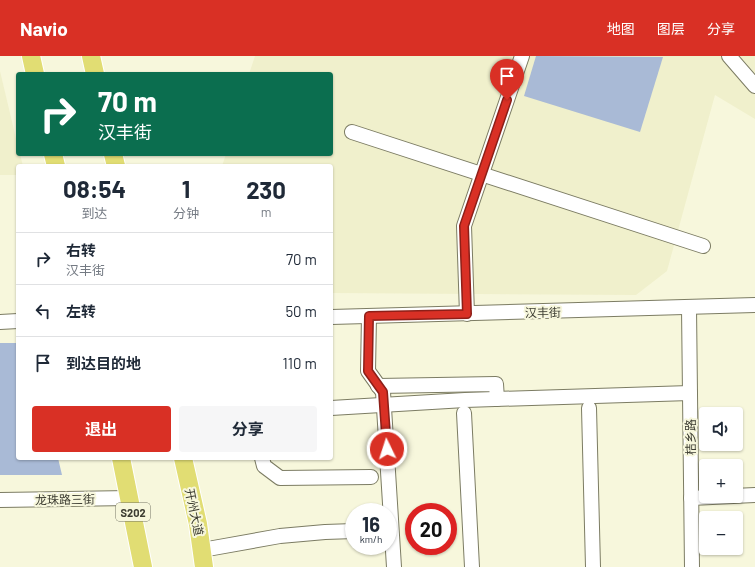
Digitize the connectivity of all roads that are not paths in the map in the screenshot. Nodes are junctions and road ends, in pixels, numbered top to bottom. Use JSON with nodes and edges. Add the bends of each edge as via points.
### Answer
{"nodes":[{"id":1,"x":30,"y":56,"type":"edge"},
{"id":2,"x":91,"y":56,"type":"edge"},
{"id":3,"x":522,"y":56,"type":"edge"},
{"id":4,"x":729,"y":56,"type":"edge"},
{"id":5,"x":34,"y":72,"type":"edge"},
{"id":6,"x":95,"y":72,"type":"edge"},
{"id":7,"x":755,"y":86,"type":"edge"},
{"id":8,"x":352,"y":132,"type":"dead end"},
{"id":9,"x":482,"y":174,"type":"junction"},
{"id":10,"x":703,"y":246,"type":"dead end"},
{"id":11,"x":755,"y":305,"type":"edge"},
{"id":12,"x":690,"y":308,"type":"junction"},
{"id":13,"x":467,"y":314,"type":"junction"},
{"id":14,"x":369,"y":316,"type":"junction"},
{"id":15,"x":333,"y":317,"type":"edge"},
{"id":16,"x":16,"y":321,"type":"edge"},
{"id":17,"x":0,"y":322,"type":"edge"},
{"id":18,"x":378,"y":386,"type":"junction"},
{"id":19,"x":690,"y":393,"type":"junction"},
{"id":20,"x":497,"y":399,"type":"junction"},
{"id":21,"x":384,"y":405,"type":"junction"},
{"id":22,"x":333,"y":408,"type":"edge"},
{"id":23,"x":589,"y":408,"type":"dead end"},
{"id":24,"x":464,"y":413,"type":"dead end"},
{"id":25,"x":121,"y":460,"type":"edge"},
{"id":26,"x":183,"y":460,"type":"edge"},
{"id":27,"x":262,"y":460,"type":"edge"},
{"id":28,"x":371,"y":477,"type":"dead end"},
{"id":29,"x":755,"y":496,"type":"edge"},
{"id":30,"x":130,"y":498,"type":"junction"},
{"id":31,"x":691,"y":498,"type":"junction"},
{"id":32,"x":0,"y":500,"type":"edge"},
{"id":33,"x":345,"y":531,"type":"edge"},
{"id":34,"x":203,"y":558,"type":"edge"},
{"id":35,"x":143,"y":567,"type":"edge"},
{"id":36,"x":394,"y":567,"type":"edge"},
{"id":37,"x":472,"y":567,"type":"edge"},
{"id":38,"x":593,"y":567,"type":"edge"},
{"id":39,"x":692,"y":567,"type":"edge"}],
"edges":[{"from":1,"to":5,"type":"main road"},
{"from":2,"to":6,"type":"main road"},
{"from":3,"to":9,"type":"street"},
{"from":4,"to":7,"type":"street"},
{"from":8,"to":9,"type":"street"},
{"from":9,"to":10,"type":"street"},
{"from":9,"to":13,"type":"street","via":[[464,226]]},
{"from":11,"to":12,"type":"street","name":"汉丰街"},
{"from":12,"to":13,"type":"street","name":"汉丰街"},
{"from":12,"to":19,"type":"street","name":"桔乡路"},
{"from":13,"to":14,"type":"street","name":"汉丰街"},
{"from":14,"to":15,"type":"street","name":"汉丰街"},
{"from":14,"to":18,"type":"street","via":[[368,371]]},
{"from":16,"to":17,"type":"street"},
{"from":18,"to":20,"type":"street","via":[[496,384]]},
{"from":18,"to":21,"type":"street","via":[[383,392]]},
{"from":19,"to":20,"type":"street"},
{"from":19,"to":31,"type":"street","name":"桔乡路"},
{"from":20,"to":21,"type":"street"},
{"from":21,"to":22,"type":"street"},
{"from":21,"to":36,"type":"street"},
{"from":23,"to":38,"type":"street"},
{"from":24,"to":37,"type":"street"},
{"from":25,"to":30,"type":"main road","number":"S202"},
{"from":26,"to":34,"type":"main road","name":"开州大道"},
{"from":27,"to":28,"type":"street","via":[[264,466],[280,478]]},
{"from":29,"to":31,"type":"street"},
{"from":30,"to":32,"type":"street","name":"龙珠路三街"},
{"from":30,"to":35,"type":"main road","number":"S202"},
{"from":31,"to":39,"type":"street","name":"桔乡路"},
{"from":33,"to":34,"type":"street","via":[[280,536]]}]}
